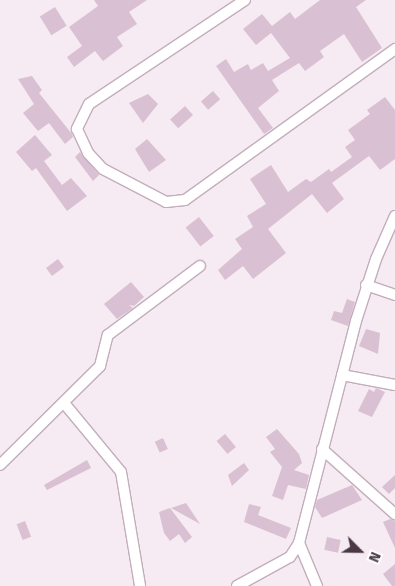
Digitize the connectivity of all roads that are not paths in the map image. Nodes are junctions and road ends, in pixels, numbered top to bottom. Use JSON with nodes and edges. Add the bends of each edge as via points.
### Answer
{"nodes":[{"id":1,"x":245,"y":0,"type":"edge"},
{"id":2,"x":395,"y":49,"type":"edge"},
{"id":3,"x":395,"y":216,"type":"edge"},
{"id":4,"x":200,"y":266,"type":"dead end"},
{"id":5,"x":366,"y":285,"type":"junction"},
{"id":6,"x":395,"y":295,"type":"edge"},
{"id":7,"x":342,"y":375,"type":"junction"},
{"id":8,"x":395,"y":385,"type":"edge"},
{"id":9,"x":64,"y":403,"type":"junction"},
{"id":10,"x":322,"y":449,"type":"junction"},
{"id":11,"x":0,"y":465,"type":"edge"},
{"id":12,"x":393,"y":507,"type":"edge"},
{"id":13,"x":299,"y":543,"type":"junction"},
{"id":14,"x":140,"y":586,"type":"edge"},
{"id":15,"x":237,"y":586,"type":"edge"},
{"id":16,"x":317,"y":586,"type":"edge"}],
"edges":[{"from":1,"to":2,"type":"street","via":[[89,104],[77,129],[88,153],[103,169],[157,198],[179,202],[195,195]]},
{"from":3,"to":5,"type":"street"},
{"from":4,"to":9,"type":"street","via":[[108,335],[100,366]]},
{"from":5,"to":6,"type":"street"},
{"from":5,"to":7,"type":"street"},
{"from":7,"to":8,"type":"street"},
{"from":7,"to":10,"type":"street"},
{"from":9,"to":11,"type":"street"},
{"from":9,"to":14,"type":"street","via":[[121,472]]},
{"from":10,"to":12,"type":"street"},
{"from":10,"to":13,"type":"street"},
{"from":13,"to":15,"type":"street","via":[[290,557]]},
{"from":13,"to":16,"type":"street"}]}
